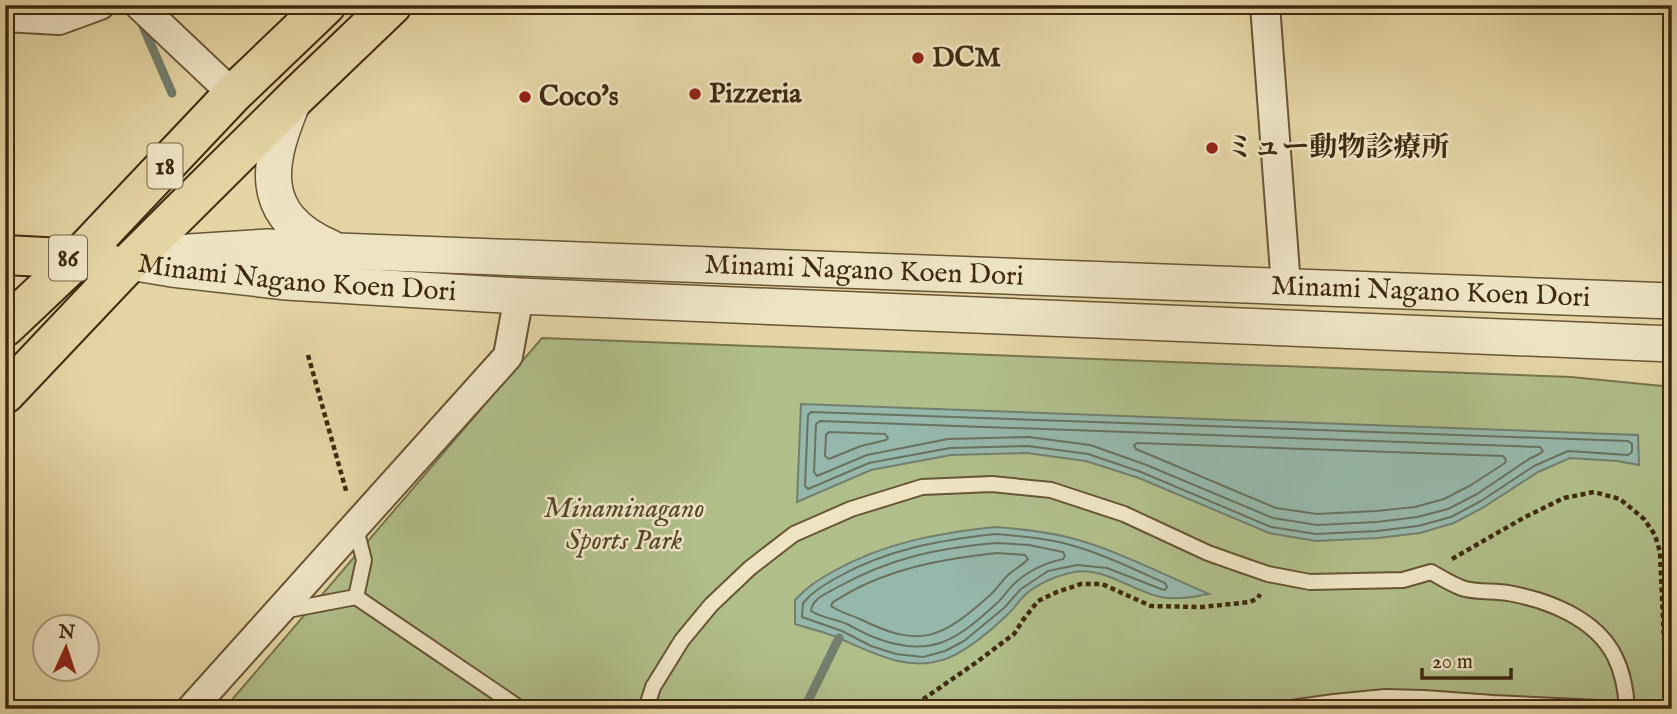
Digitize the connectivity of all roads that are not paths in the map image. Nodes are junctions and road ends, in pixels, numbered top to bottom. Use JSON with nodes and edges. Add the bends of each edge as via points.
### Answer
{"nodes":[{"id":1,"x":100,"y":5,"type":"edge"},
{"id":2,"x":139,"y":5,"type":"edge"},
{"id":3,"x":326,"y":5,"type":"edge"},
{"id":4,"x":391,"y":5,"type":"edge"},
{"id":5,"x":1265,"y":5,"type":"edge"},
{"id":6,"x":5,"y":17,"type":"edge"},
{"id":7,"x":233,"y":94,"type":"junction"},
{"id":8,"x":296,"y":97,"type":"junction"},
{"id":9,"x":338,"y":251,"type":"junction"},
{"id":10,"x":5,"y":255,"type":"edge"},
{"id":11,"x":78,"y":258,"type":"junction"},
{"id":12,"x":130,"y":261,"type":"junction"},
{"id":13,"x":1286,"y":286,"type":"junction"},
{"id":14,"x":519,"y":296,"type":"junction"},
{"id":15,"x":1672,"y":301,"type":"edge"},
{"id":16,"x":5,"y":327,"type":"edge"},
{"id":17,"x":1672,"y":344,"type":"edge"},
{"id":18,"x":5,"y":394,"type":"edge"},
{"id":19,"x":355,"y":525,"type":"junction"},
{"id":20,"x":356,"y":597,"type":"junction"},
{"id":21,"x":279,"y":609,"type":"junction"},
{"id":22,"x":191,"y":709,"type":"edge"},
{"id":23,"x":521,"y":709,"type":"edge"},
{"id":24,"x":646,"y":709,"type":"edge"},
{"id":25,"x":1284,"y":709,"type":"edge"},
{"id":26,"x":1621,"y":709,"type":"edge"},
{"id":27,"x":1627,"y":709,"type":"edge"}],
"edges":[{"from":1,"to":6,"type":"street","via":[[59,20]]},
{"from":2,"to":7,"type":"street"},
{"from":3,"to":7,"type":"main road","number":"18"},
{"from":4,"to":8,"type":"main road","number":"18"},
{"from":5,"to":13,"type":"street"},
{"from":7,"to":11,"type":"main road","number":"18"},
{"from":8,"to":9,"type":"street","via":[[277,146],[275,197],[298,229]]},
{"from":8,"to":12,"type":"main road","number":"18"},
{"from":9,"to":12,"type":"street","name":"Minami Nagano Koen Dori","via":[[268,247]]},
{"from":9,"to":13,"type":"street","name":"Minami Nagano Koen Dori"},
{"from":10,"to":11,"type":"main road","number":"86"},
{"from":11,"to":12,"type":"main road","number":"86"},
{"from":11,"to":16,"type":"main road","number":"18"},
{"from":12,"to":14,"type":"street","name":"Minami Nagano Koen Dori","via":[[287,282]]},
{"from":12,"to":18,"type":"main road","number":"18"},
{"from":13,"to":15,"type":"street","name":"Minami Nagano Koen Dori"},
{"from":14,"to":17,"type":"street","name":"Minami Nagano Koen Dori"},
{"from":14,"to":19,"type":"street","via":[[508,356]]},
{"from":19,"to":20,"type":"lane","via":[[364,560]]},
{"from":19,"to":21,"type":"street"},
{"from":20,"to":21,"type":"lane"},
{"from":20,"to":23,"type":"lane"},
{"from":21,"to":22,"type":"street"},
{"from":24,"to":27,"type":"lane","via":[[653,687],[682,640],[711,605],[794,534],[851,509],[922,487],[992,484],[1051,490],[1124,514],[1208,553],[1268,574],[1310,582],[1372,582],[1431,572],[1464,589],[1535,599],[1599,633],[1615,656]]},
{"from":25,"to":26,"type":"lane","via":[[1385,697]]}]}
